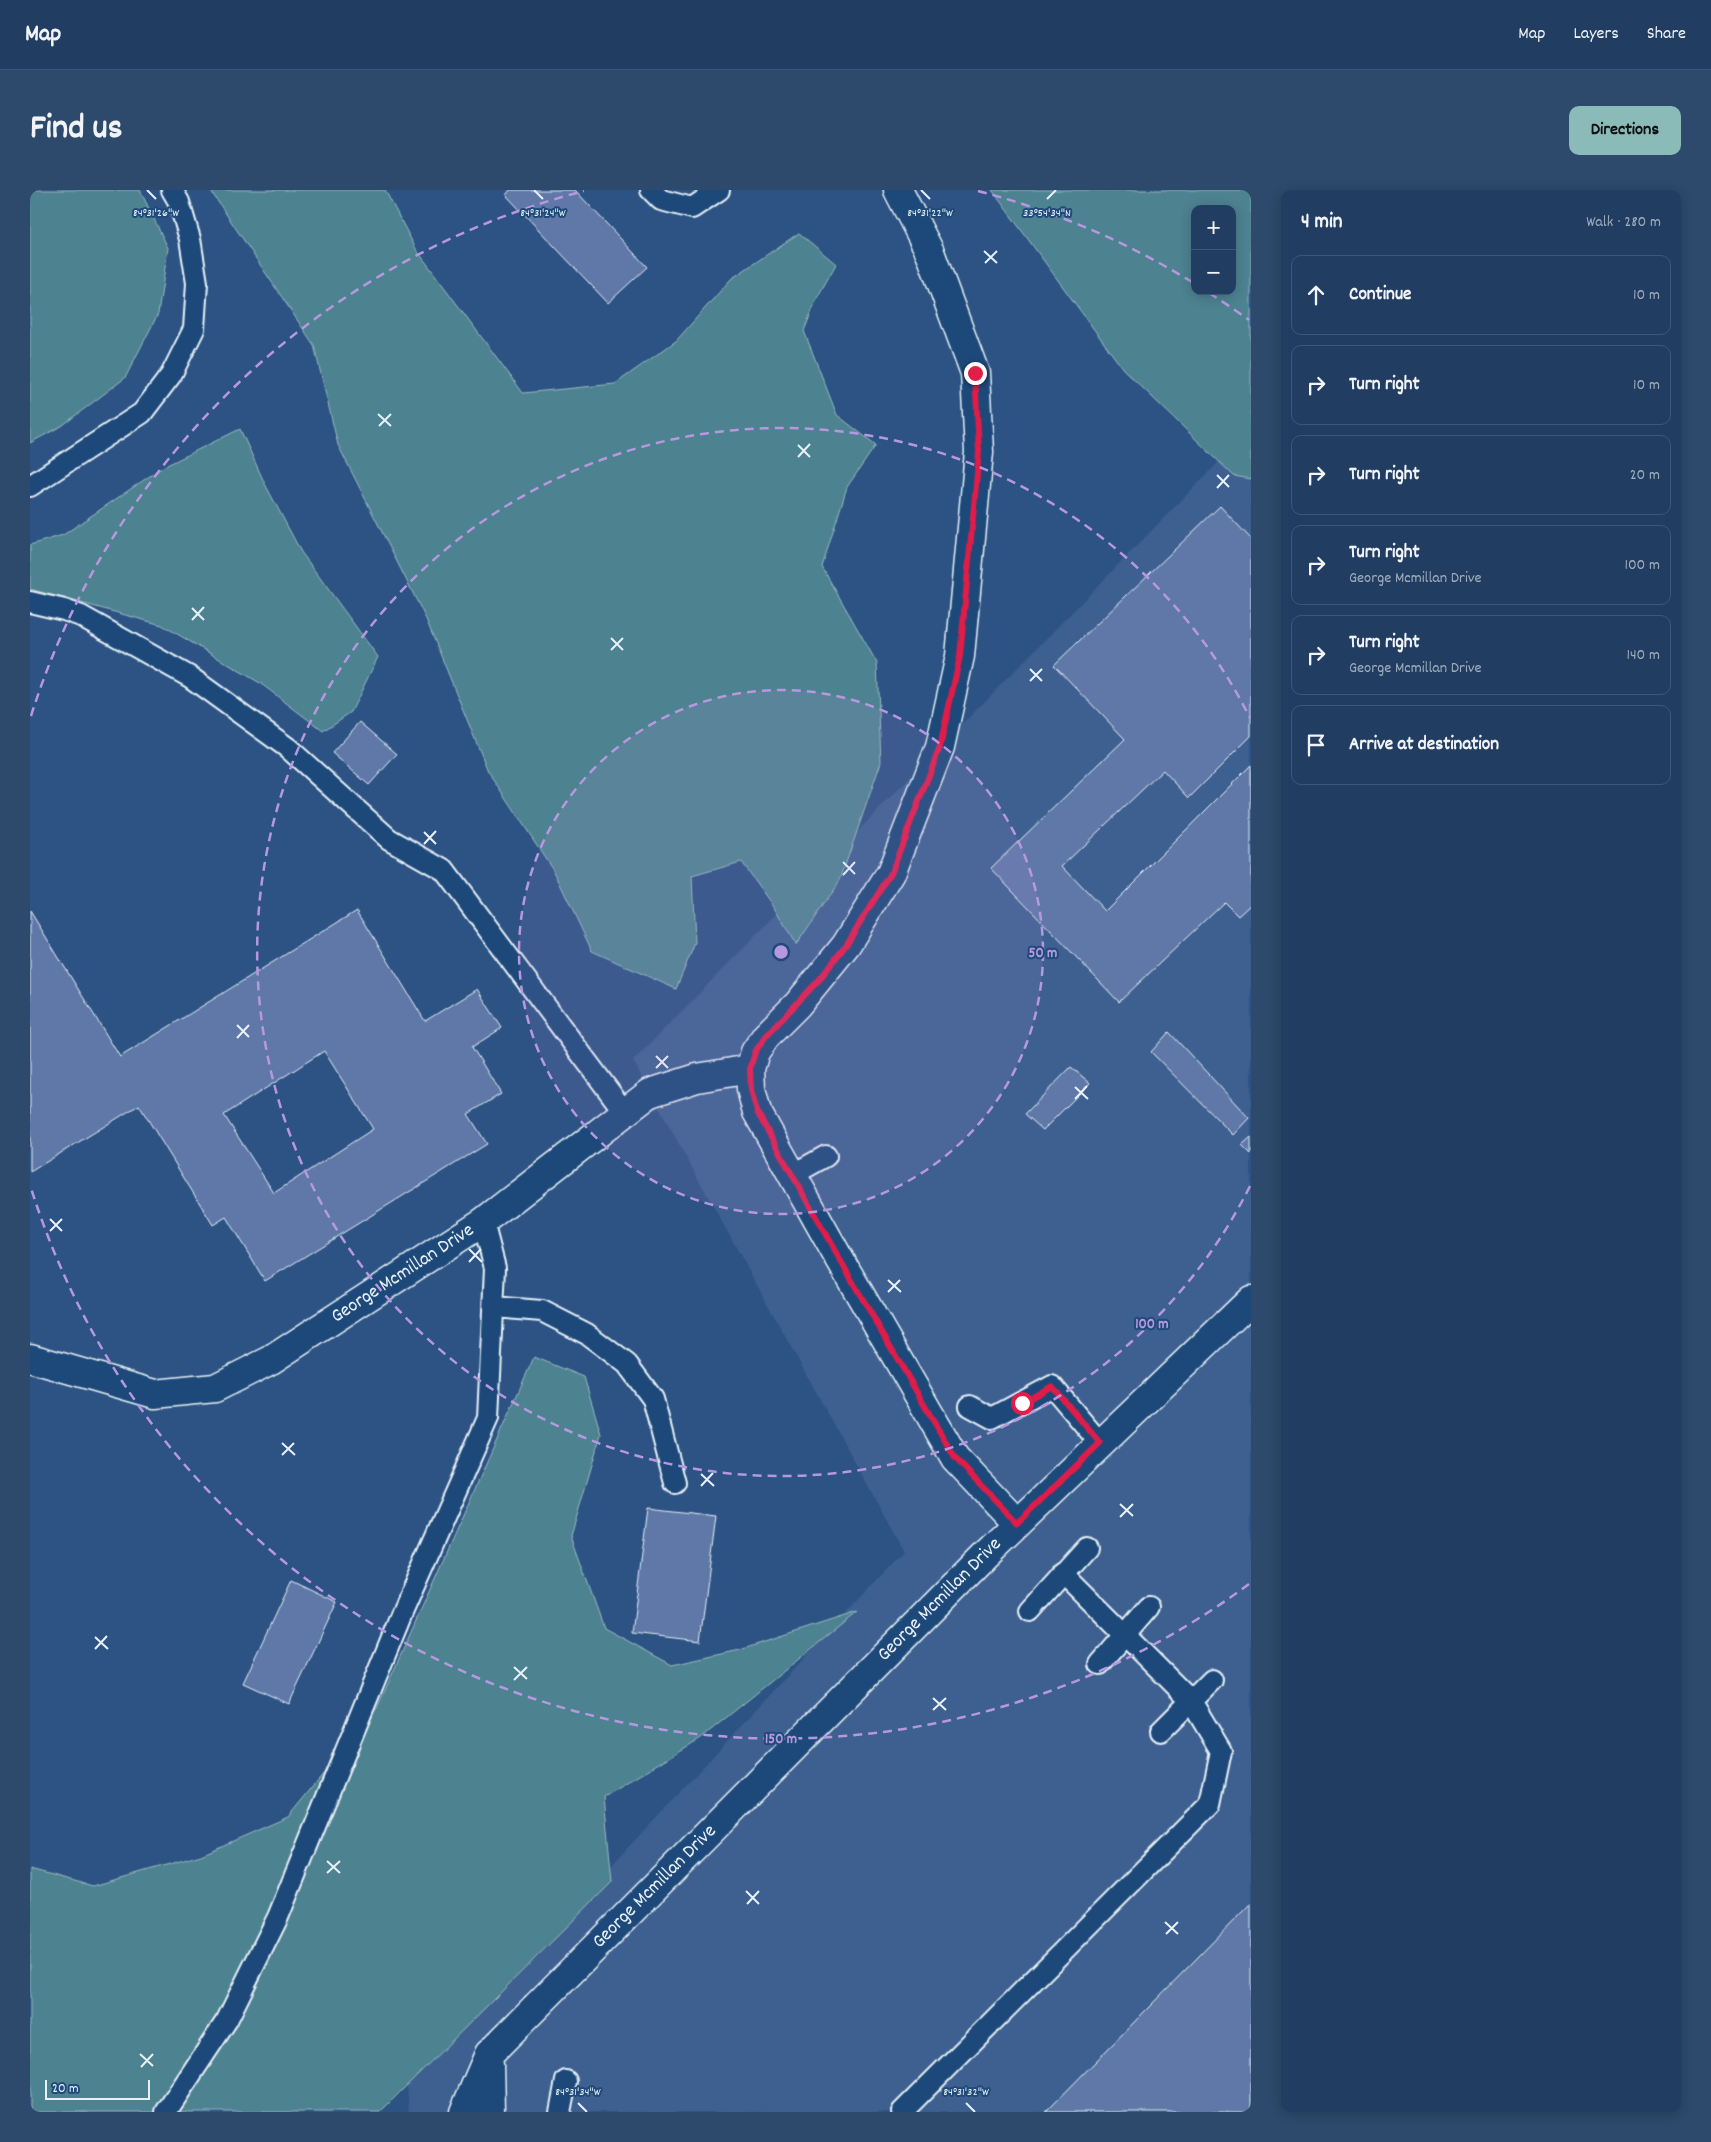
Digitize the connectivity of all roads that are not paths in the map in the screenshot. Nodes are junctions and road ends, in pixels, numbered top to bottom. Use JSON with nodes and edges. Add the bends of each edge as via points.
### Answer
{"nodes":[{"id":1,"x":172,"y":190,"type":"edge"},
{"id":2,"x":651,"y":190,"type":"edge"},
{"id":3,"x":719,"y":190,"type":"edge"},
{"id":4,"x":898,"y":190,"type":"edge"},
{"id":5,"x":30,"y":486,"type":"edge"},
{"id":6,"x":30,"y":602,"type":"edge"},
{"id":7,"x":750,"y":1069,"type":"junction"},
{"id":8,"x":626,"y":1114,"type":"junction"},
{"id":9,"x":826,"y":1156,"type":"dead end"},
{"id":10,"x":792,"y":1175,"type":"junction"},
{"id":11,"x":483,"y":1222,"type":"junction"},
{"id":12,"x":1251,"y":1300,"type":"edge"},
{"id":13,"x":494,"y":1307,"type":"junction"},
{"id":14,"x":30,"y":1358,"type":"edge"},
{"id":15,"x":970,"y":1406,"type":"dead end"},
{"id":16,"x":1100,"y":1443,"type":"junction"},
{"id":17,"x":675,"y":1483,"type":"dead end"},
{"id":18,"x":1017,"y":1523,"type":"junction"},
{"id":19,"x":1087,"y":1548,"type":"dead end"},
{"id":20,"x":1063,"y":1573,"type":"junction"},
{"id":21,"x":1149,"y":1607,"type":"dead end"},
{"id":22,"x":1030,"y":1611,"type":"dead end"},
{"id":23,"x":1124,"y":1636,"type":"junction"},
{"id":24,"x":1100,"y":1664,"type":"dead end"},
{"id":25,"x":1212,"y":1680,"type":"dead end"},
{"id":26,"x":1191,"y":1701,"type":"junction"},
{"id":27,"x":1161,"y":1731,"type":"dead end"},
{"id":28,"x":489,"y":2054,"type":"junction"},
{"id":29,"x":566,"y":2081,"type":"dead end"},
{"id":30,"x":166,"y":2112,"type":"edge"},
{"id":31,"x":464,"y":2112,"type":"edge"},
{"id":32,"x":490,"y":2112,"type":"edge"},
{"id":33,"x":560,"y":2112,"type":"edge"},
{"id":34,"x":902,"y":2112,"type":"edge"}],
"edges":[{"from":1,"to":5,"type":"lane","via":[[190,239],[197,283],[194,329],[172,375],[142,413]]},
{"from":2,"to":3,"type":"lane","via":[[661,200],[692,208]]},
{"from":4,"to":7,"type":"street","name":"George Mcmillan Drive","via":[[930,252],[975,373],[979,452],[960,656],[940,747],[891,873],[846,945],[798,1004],[766,1036],[755,1052]]},
{"from":6,"to":8,"type":"lane","via":[[81,616],[190,677],[288,748],[389,838],[444,870]]},
{"from":7,"to":8,"type":"street","name":"George Mcmillan Drive","via":[[697,1078],[650,1093]]},
{"from":7,"to":10,"type":"street","name":"George Mcmillan Drive","via":[[757,1112]]},
{"from":8,"to":11,"type":"street","name":"George Mcmillan Drive"},
{"from":9,"to":10,"type":"lane"},
{"from":10,"to":18,"type":"street","name":"George Mcmillan Drive","via":[[955,1458]]},
{"from":11,"to":13,"type":"lane","via":[[495,1268]]},
{"from":11,"to":14,"type":"street","name":"George Mcmillan Drive","via":[[271,1360],[214,1388],[155,1394]]},
{"from":12,"to":16,"type":"street"},
{"from":13,"to":17,"type":"lane","via":[[542,1311],[587,1334],[626,1364],[653,1399]]},
{"from":13,"to":30,"type":"lane","via":[[488,1418],[402,1613],[278,1917],[227,2020]]},
{"from":15,"to":16,"type":"lane","via":[[992,1418],[1052,1386]]},
{"from":16,"to":18,"type":"street"},
{"from":18,"to":28,"type":"street","name":"George Mcmillan Drive"},
{"from":19,"to":20,"type":"lane"},
{"from":20,"to":22,"type":"lane"},
{"from":20,"to":23,"type":"lane"},
{"from":21,"to":23,"type":"lane"},
{"from":23,"to":24,"type":"lane"},
{"from":23,"to":26,"type":"lane"},
{"from":25,"to":26,"type":"lane"},
{"from":26,"to":27,"type":"lane"},
{"from":26,"to":34,"type":"lane","via":[[1221,1751],[1210,1804]]},
{"from":28,"to":31,"type":"street","name":"George Mcmillan Drive"},
{"from":28,"to":32,"type":"street"},
{"from":29,"to":33,"type":"lane"}]}
